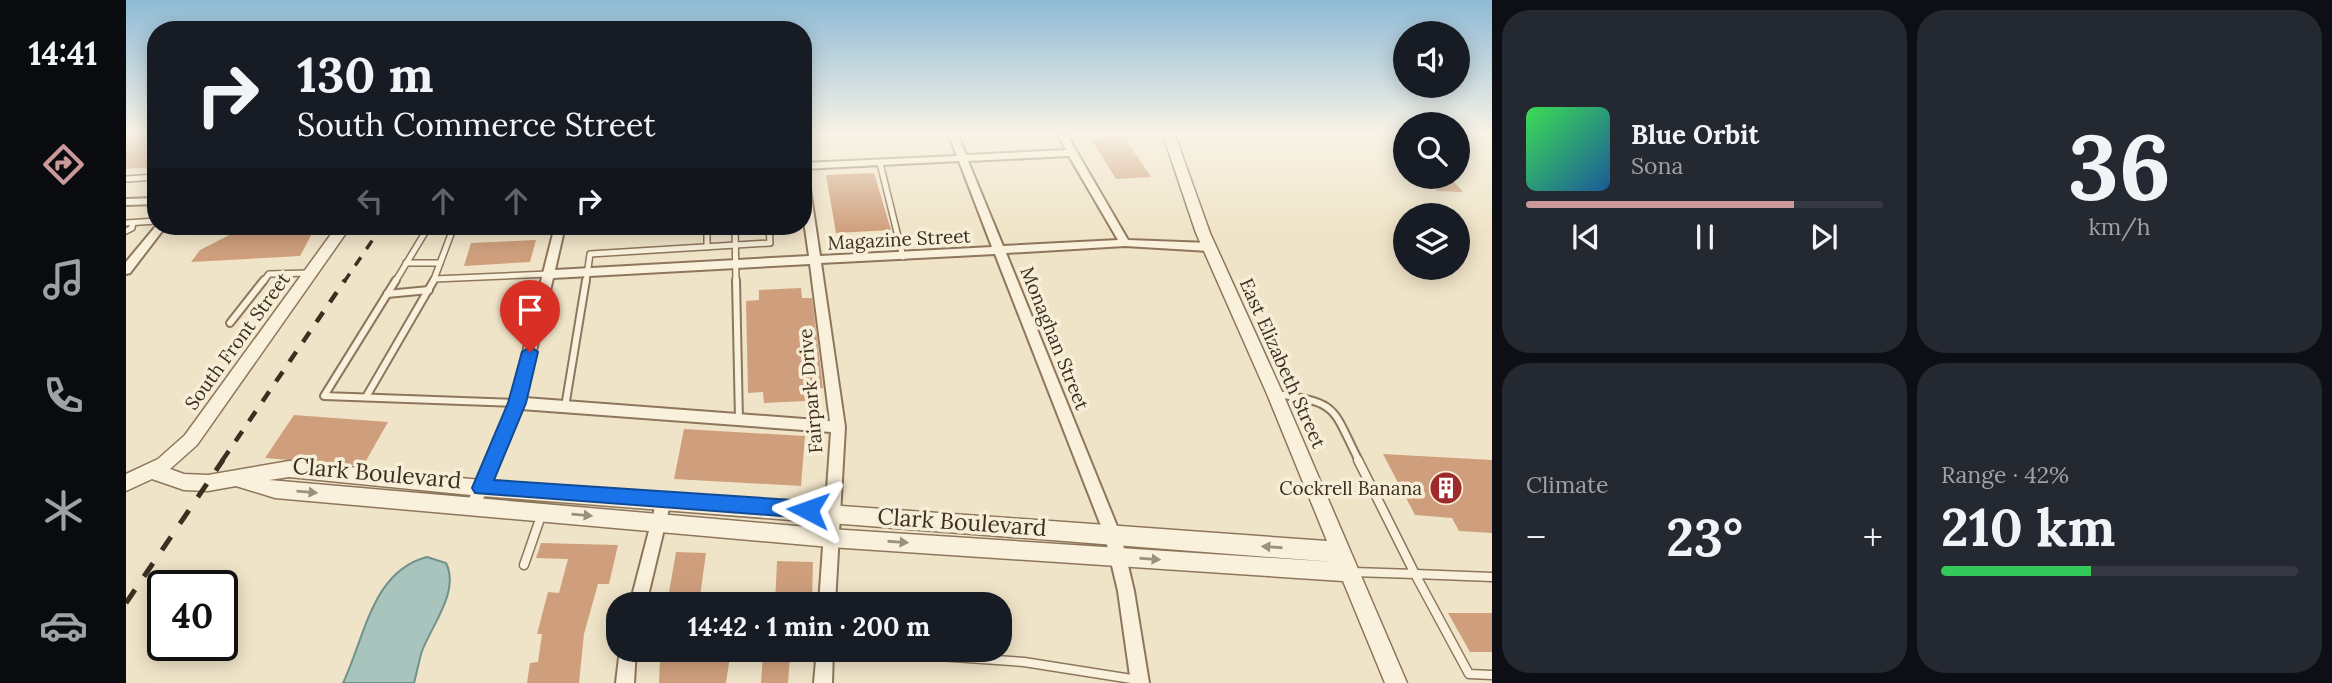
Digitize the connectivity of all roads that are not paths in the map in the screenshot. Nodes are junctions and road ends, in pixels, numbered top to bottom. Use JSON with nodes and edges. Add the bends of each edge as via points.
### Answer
{"nodes":[{"id":1,"x":881,"y":167,"type":"edge"},
{"id":2,"x":965,"y":167,"type":"edge"},
{"id":3,"x":1079,"y":167,"type":"edge"},
{"id":4,"x":1180,"y":167,"type":"edge"},
{"id":5,"x":147,"y":178,"type":"edge"},
{"id":6,"x":126,"y":179,"type":"edge"},
{"id":7,"x":147,"y":201,"type":"edge"},
{"id":8,"x":126,"y":202,"type":"edge"},
{"id":9,"x":130,"y":223,"type":"edge"},
{"id":10,"x":812,"y":230,"type":"edge"},
{"id":11,"x":126,"y":231,"type":"edge"},
{"id":12,"x":154,"y":235,"type":"edge"},
{"id":13,"x":338,"y":235,"type":"edge"},
{"id":14,"x":423,"y":235,"type":"edge"},
{"id":15,"x":451,"y":235,"type":"edge"},
{"id":16,"x":558,"y":235,"type":"edge"},
{"id":17,"x":707,"y":235,"type":"edge"},
{"id":18,"x":735,"y":235,"type":"edge"},
{"id":19,"x":770,"y":235,"type":"edge"},
{"id":20,"x":1125,"y":243,"type":"junction"},
{"id":21,"x":735,"y":245,"type":"junction"},
{"id":22,"x":707,"y":247,"type":"junction"},
{"id":23,"x":1209,"y":247,"type":"junction"},
{"id":24,"x":999,"y":252,"type":"junction"},
{"id":25,"x":903,"y":257,"type":"junction"},
{"id":26,"x":817,"y":260,"type":"junction"},
{"id":27,"x":406,"y":263,"type":"junction"},
{"id":28,"x":440,"y":263,"type":"junction"},
{"id":29,"x":735,"y":265,"type":"junction"},
{"id":30,"x":126,"y":270,"type":"edge"},
{"id":31,"x":586,"y":272,"type":"junction"},
{"id":32,"x":312,"y":273,"type":"junction"},
{"id":33,"x":549,"y":274,"type":"junction"},
{"id":34,"x":434,"y":279,"type":"junction"},
{"id":35,"x":429,"y":290,"type":"junction"},
{"id":36,"x":387,"y":295,"type":"junction"},
{"id":37,"x":230,"y":323,"type":"dead end"},
{"id":38,"x":1275,"y":394,"type":"junction"},
{"id":39,"x":366,"y":397,"type":"junction"},
{"id":40,"x":517,"y":403,"type":"junction"},
{"id":41,"x":565,"y":407,"type":"junction"},
{"id":42,"x":739,"y":420,"type":"junction"},
{"id":43,"x":838,"y":427,"type":"junction"},
{"id":44,"x":153,"y":471,"type":"junction"},
{"id":45,"x":240,"y":479,"type":"junction"},
{"id":46,"x":126,"y":483,"type":"edge"},
{"id":47,"x":481,"y":488,"type":"junction"},
{"id":48,"x":664,"y":500,"type":"junction"},
{"id":49,"x":474,"y":506,"type":"junction"},
{"id":50,"x":543,"y":512,"type":"junction"},
{"id":51,"x":832,"y":512,"type":"junction"},
{"id":52,"x":659,"y":521,"type":"junction"},
{"id":53,"x":1113,"y":536,"type":"junction"},
{"id":54,"x":830,"y":538,"type":"junction"},
{"id":55,"x":1340,"y":551,"type":"junction"},
{"id":56,"x":1118,"y":557,"type":"junction"},
{"id":57,"x":524,"y":565,"type":"dead end"},
{"id":58,"x":1349,"y":572,"type":"junction"},
{"id":59,"x":1415,"y":574,"type":"junction"},
{"id":60,"x":1492,"y":578,"type":"edge"},
{"id":61,"x":641,"y":592,"type":"edge"},
{"id":62,"x":828,"y":592,"type":"edge"},
{"id":63,"x":1012,"y":661,"type":"edge"},
{"id":64,"x":627,"y":662,"type":"edge"},
{"id":65,"x":824,"y":662,"type":"edge"},
{"id":66,"x":1492,"y":675,"type":"edge"},
{"id":67,"x":1139,"y":682,"type":"edge"},
{"id":68,"x":625,"y":683,"type":"edge"},
{"id":69,"x":823,"y":683,"type":"edge"},
{"id":70,"x":1396,"y":683,"type":"edge"}],
"edges":[{"from":1,"to":25,"type":"lane"},
{"from":2,"to":24,"type":"street","name":"Monaghan Street"},
{"from":3,"to":20,"type":"street"},
{"from":4,"to":23,"type":"street","name":"East Elizabeth Street"},
{"from":5,"to":6,"type":"lane"},
{"from":7,"to":8,"type":"street"},
{"from":9,"to":11,"type":"lane","via":[[132,229]]},
{"from":10,"to":26,"type":"street","name":"Fairpark Drive"},
{"from":12,"to":30,"type":"street"},
{"from":13,"to":32,"type":"street","name":"South Front Street"},
{"from":14,"to":27,"type":"lane"},
{"from":15,"to":28,"type":"lane"},
{"from":16,"to":33,"type":"street"},
{"from":17,"to":22,"type":"lane"},
{"from":18,"to":21,"type":"lane"},
{"from":19,"to":21,"type":"lane","via":[[770,243]]},
{"from":20,"to":23,"type":"street","name":"Magazine Street"},
{"from":20,"to":24,"type":"street","name":"Magazine Street"},
{"from":21,"to":22,"type":"lane"},
{"from":21,"to":29,"type":"lane"},
{"from":22,"to":31,"type":"lane","via":[[590,254]]},
{"from":23,"to":38,"type":"street","name":"East Elizabeth Street"},
{"from":24,"to":25,"type":"street","name":"Magazine Street"},
{"from":24,"to":53,"type":"street","name":"Monaghan Street"},
{"from":25,"to":26,"type":"street","name":"Magazine Street"},
{"from":26,"to":29,"type":"street","name":"Magazine Street"},
{"from":26,"to":43,"type":"street","name":"Fairpark Drive"},
{"from":27,"to":28,"type":"lane"},
{"from":27,"to":36,"type":"lane"},
{"from":28,"to":34,"type":"lane"},
{"from":29,"to":31,"type":"street","name":"Magazine Street"},
{"from":29,"to":42,"type":"lane"},
{"from":31,"to":33,"type":"street","name":"Magazine Street"},
{"from":31,"to":41,"type":"lane"},
{"from":32,"to":37,"type":"lane","via":[[269,274]]},
{"from":32,"to":44,"type":"street","name":"South Front Street","via":[[191,440]]},
{"from":33,"to":34,"type":"lane"},
{"from":33,"to":40,"type":"street"},
{"from":34,"to":35,"type":"lane"},
{"from":35,"to":36,"type":"lane"},
{"from":35,"to":39,"type":"lane"},
{"from":36,"to":39,"type":"lane","via":[[324,396]]},
{"from":38,"to":55,"type":"street","name":"East Elizabeth Street"},
{"from":38,"to":59,"type":"lane","via":[[1311,399],[1332,408]]},
{"from":39,"to":40,"type":"lane"},
{"from":40,"to":41,"type":"street"},
{"from":40,"to":47,"type":"street"},
{"from":41,"to":42,"type":"street"},
{"from":42,"to":43,"type":"street"},
{"from":43,"to":51,"type":"street","name":"Fairpark Drive"},
{"from":44,"to":45,"type":"street","name":"Clark Boulevard","via":[[184,482]]},
{"from":44,"to":46,"type":"street","name":"South Front Street"},
{"from":45,"to":47,"type":"street","name":"Clark Boulevard","via":[[289,469]]},
{"from":45,"to":49,"type":"street","name":"Clark Boulevard","one_way":true,"via":[[275,490]]},
{"from":47,"to":48,"type":"street","name":"Clark Boulevard"},
{"from":47,"to":49,"type":"street"},
{"from":48,"to":51,"type":"street","name":"Clark Boulevard"},
{"from":48,"to":52,"type":"street"},
{"from":49,"to":50,"type":"street","name":"Clark Boulevard"},
{"from":50,"to":52,"type":"street","name":"Clark Boulevard","one_way":true},
{"from":50,"to":57,"type":"lane"},
{"from":51,"to":53,"type":"street","name":"Clark Boulevard"},
{"from":51,"to":54,"type":"street","name":"Fairpark Drive"},
{"from":52,"to":54,"type":"street","name":"Clark Boulevard"},
{"from":52,"to":61,"type":"street"},
{"from":55,"to":53,"type":"street","name":"Clark Boulevard","one_way":true},
{"from":53,"to":56,"type":"street","name":"Monaghan Street"},
{"from":54,"to":56,"type":"street","name":"Clark Boulevard","one_way":true},
{"from":54,"to":62,"type":"street","name":"Fairpark Drive"},
{"from":55,"to":58,"type":"street","name":"East Elizabeth Street"},
{"from":56,"to":58,"type":"street","name":"Clark Boulevard","one_way":true},
{"from":56,"to":67,"type":"street","name":"Monaghan Street"},
{"from":58,"to":59,"type":"lane"},
{"from":58,"to":70,"type":"street","name":"East Elizabeth Street"},
{"from":59,"to":60,"type":"lane"},
{"from":59,"to":66,"type":"lane","via":[[1469,674]]},
{"from":63,"to":67,"type":"lane"},
{"from":64,"to":68,"type":"street"},
{"from":65,"to":69,"type":"street"}]}
